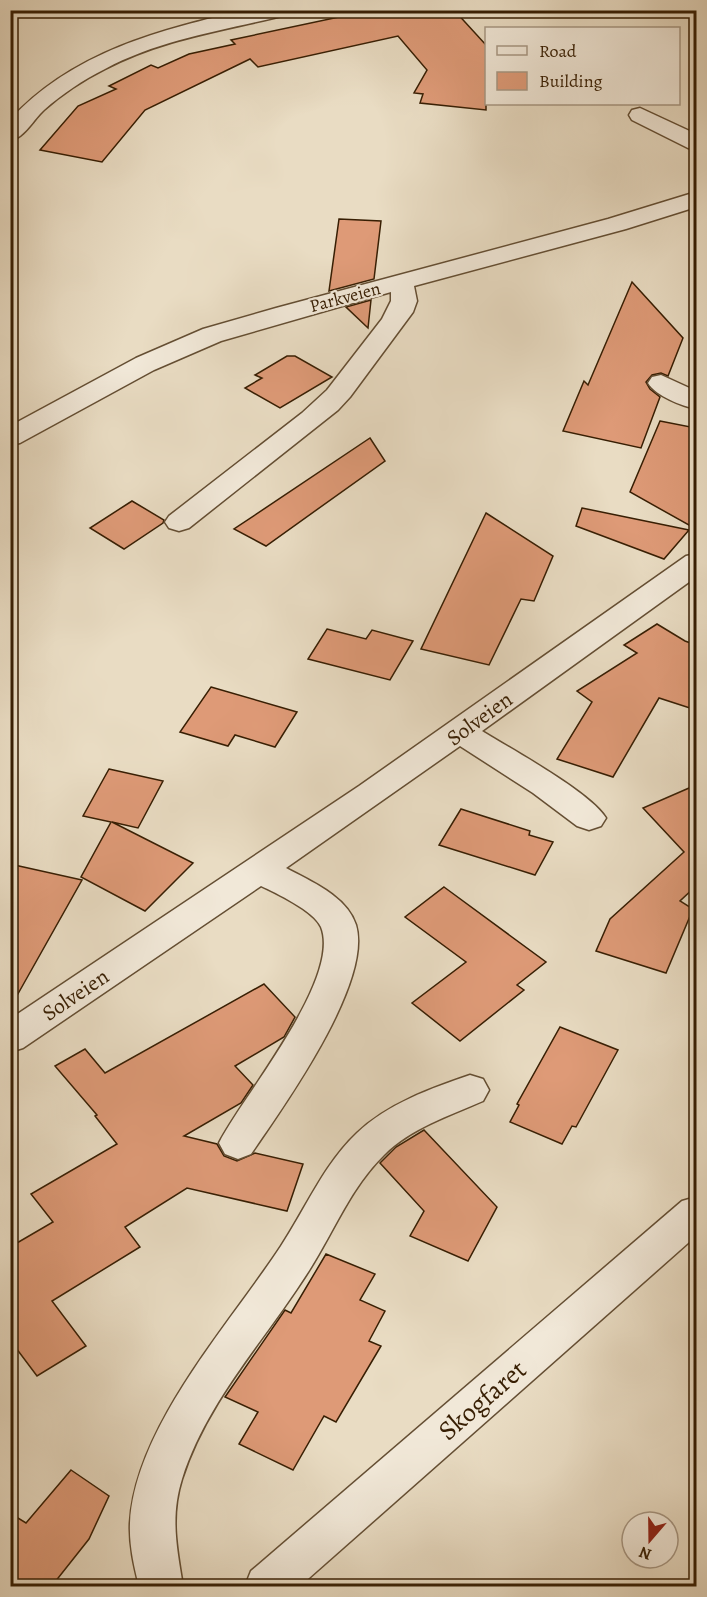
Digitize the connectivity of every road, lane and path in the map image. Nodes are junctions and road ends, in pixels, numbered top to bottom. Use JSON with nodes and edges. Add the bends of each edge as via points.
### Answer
{"nodes":[{"id":1,"x":283,"y":10,"type":"edge"},
{"id":2,"x":640,"y":115,"type":"dead end"},
{"id":3,"x":10,"y":134,"type":"edge"},
{"id":4,"x":696,"y":143,"type":"edge"},
{"id":5,"x":696,"y":198,"type":"edge"},
{"id":6,"x":400,"y":282,"type":"junction"},
{"id":7,"x":661,"y":383,"type":"dead end"},
{"id":8,"x":696,"y":401,"type":"edge"},
{"id":9,"x":10,"y":437,"type":"edge"},
{"id":10,"x":179,"y":522,"type":"dead end"},
{"id":11,"x":696,"y":563,"type":"edge"},
{"id":12,"x":461,"y":732,"type":"junction"},
{"id":13,"x":590,"y":818,"type":"dead end"},
{"id":14,"x":260,"y":870,"type":"junction"},
{"id":15,"x":10,"y":1038,"type":"edge"},
{"id":16,"x":470,"y":1090,"type":"dead end"},
{"id":17,"x":238,"y":1143,"type":"dead end"},
{"id":18,"x":696,"y":1213,"type":"edge"},
{"id":19,"x":161,"y":1587,"type":"edge"},
{"id":20,"x":267,"y":1587,"type":"edge"}],
"edges":[{"from":1,"to":3,"type":"street","via":[[188,31],[141,45],[98,64],[59,87]]},
{"from":2,"to":4,"type":"street"},
{"from":5,"to":6,"type":"street","name":"Parkveien","via":[[617,224]]},
{"from":6,"to":9,"type":"street","name":"Parkveien","via":[[212,335],[145,364]]},
{"from":6,"to":10,"type":"street","via":[[405,295],[395,322],[338,395]]},
{"from":7,"to":8,"type":"street"},
{"from":11,"to":12,"type":"street","name":"Solveien"},
{"from":12,"to":13,"type":"street","via":[[545,784]]},
{"from":12,"to":14,"type":"street","name":"Solveien"},
{"from":14,"to":15,"type":"street","name":"Solveien"},
{"from":14,"to":17,"type":"street","via":[[332,915],[339,926],[341,957],[313,1026]]},
{"from":16,"to":19,"type":"street","via":[[397,1125],[370,1143],[192,1409],[159,1483],[153,1515],[153,1548]]},
{"from":18,"to":20,"type":"street","name":"Skogfaret"}]}
